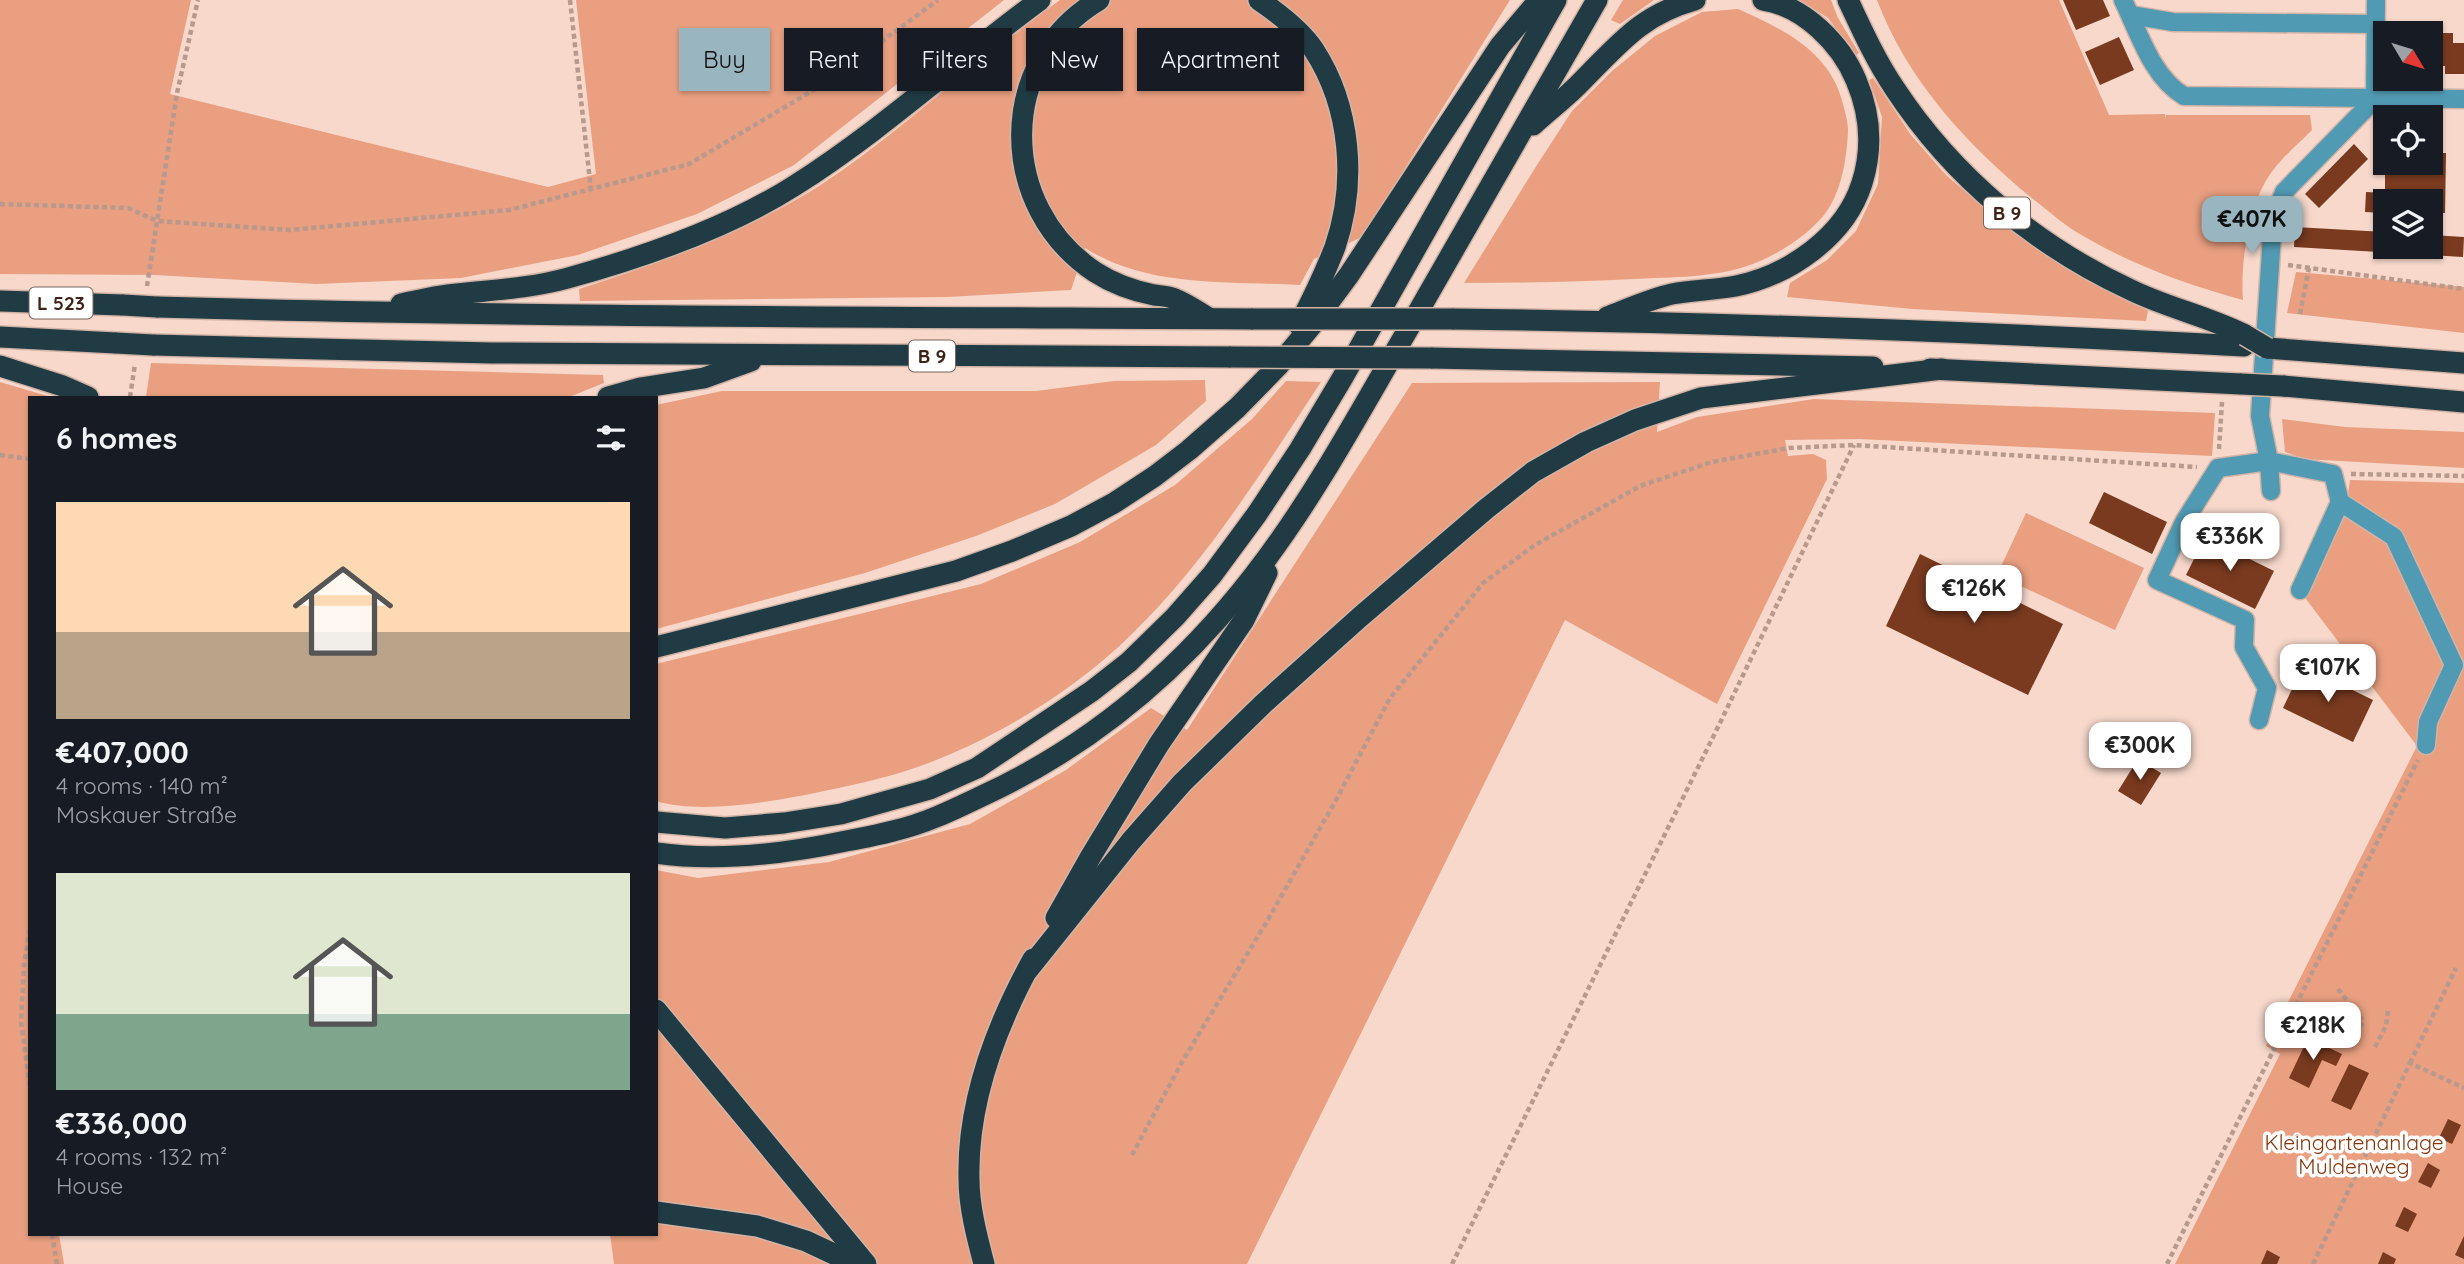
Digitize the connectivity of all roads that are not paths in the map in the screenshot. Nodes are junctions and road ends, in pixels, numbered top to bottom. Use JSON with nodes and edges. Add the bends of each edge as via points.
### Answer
{"nodes":[{"id":1,"x":1040,"y":0,"type":"edge"},
{"id":2,"x":1099,"y":0,"type":"edge"},
{"id":3,"x":1259,"y":0,"type":"edge"},
{"id":4,"x":1539,"y":0,"type":"edge"},
{"id":5,"x":1556,"y":0,"type":"edge"},
{"id":6,"x":1597,"y":0,"type":"edge"},
{"id":7,"x":1695,"y":0,"type":"edge"},
{"id":8,"x":1763,"y":0,"type":"edge"},
{"id":9,"x":1848,"y":0,"type":"edge"},
{"id":10,"x":2376,"y":0,"type":"edge"},
{"id":11,"x":2127,"y":8,"type":"edge"},
{"id":12,"x":2375,"y":21,"type":"edge"},
{"id":13,"x":2373,"y":24,"type":"edge"},
{"id":14,"x":2375,"y":91,"type":"edge"},
{"id":15,"x":2375,"y":99,"type":"junction"},
{"id":16,"x":2464,"y":99,"type":"edge"},
{"id":17,"x":1518,"y":138,"type":"junction"},
{"id":18,"x":0,"y":301,"type":"edge"},
{"id":19,"x":358,"y":313,"type":"junction"},
{"id":20,"x":1209,"y":318,"type":"junction"},
{"id":21,"x":1595,"y":321,"type":"junction"},
{"id":22,"x":0,"y":337,"type":"edge"},
{"id":23,"x":2244,"y":341,"type":"junction"},
{"id":24,"x":766,"y":356,"type":"junction"},
{"id":25,"x":2464,"y":363,"type":"edge"},
{"id":26,"x":0,"y":366,"type":"edge"},
{"id":27,"x":1279,"y":366,"type":"junction"},
{"id":28,"x":1942,"y":369,"type":"junction"},
{"id":29,"x":86,"y":396,"type":"edge"},
{"id":30,"x":611,"y":396,"type":"edge"},
{"id":31,"x":2464,"y":402,"type":"edge"},
{"id":32,"x":2269,"y":461,"type":"junction"},
{"id":33,"x":2271,"y":492,"type":"dead end"},
{"id":34,"x":2340,"y":502,"type":"junction"},
{"id":35,"x":1295,"y":518,"type":"junction"},
{"id":36,"x":2300,"y":590,"type":"dead end"},
{"id":37,"x":658,"y":647,"type":"edge"},
{"id":38,"x":2259,"y":720,"type":"dead end"},
{"id":39,"x":2426,"y":745,"type":"road end"},
{"id":40,"x":658,"y":822,"type":"edge"},
{"id":41,"x":658,"y":853,"type":"edge"},
{"id":42,"x":1027,"y":971,"type":"junction"},
{"id":43,"x":658,"y":1012,"type":"edge"},
{"id":44,"x":658,"y":1212,"type":"edge"},
{"id":45,"x":855,"y":1264,"type":"edge"},
{"id":46,"x":866,"y":1264,"type":"edge"},
{"id":47,"x":984,"y":1264,"type":"edge"}],
"edges":[{"from":1,"to":19,"type":"highway","via":[[855,146],[730,220],[568,278]]},
{"from":2,"to":20,"type":"highway","via":[[1065,27],[1043,55],[1022,115],[1026,176],[1050,231],[1096,273],[1123,286],[1174,298]]},
{"from":3,"to":27,"type":"highway","via":[[1314,49],[1345,130],[1349,167],[1335,246]]},
{"from":4,"to":27,"type":"highway","via":[[1500,46],[1349,275]]},
{"from":5,"to":40,"type":"highway","via":[[1300,449],[1212,575],[1129,662],[988,761],[930,789],[841,814],[784,823],[725,828]]},
{"from":6,"to":17,"type":"highway"},
{"from":7,"to":17,"type":"highway","via":[[1641,23]]},
{"from":8,"to":21,"type":"highway","via":[[1798,13],[1819,28],[1851,68],[1866,102],[1870,135],[1868,165],[1859,193],[1827,239],[1776,272],[1737,286],[1671,294]]},
{"from":9,"to":23,"type":"highway","number":"B 9","via":[[1894,89],[1924,130],[1962,174],[2018,223],[2095,272],[2132,291],[2214,320]]},
{"from":10,"to":12,"type":"street"},
{"from":11,"to":13,"type":"street","via":[[2173,22]]},
{"from":11,"to":15,"type":"street","via":[[2160,75],[2184,96]]},
{"from":14,"to":15,"type":"street"},
{"from":15,"to":16,"type":"street"},
{"from":15,"to":32,"type":"street","via":[[2284,192],[2273,221],[2260,416]]},
{"from":17,"to":35,"type":"highway"},
{"from":18,"to":19,"type":"highway","number":"L 523","bridge":true},
{"from":19,"to":20,"type":"highway"},
{"from":20,"to":21,"type":"highway","bridge":true},
{"from":21,"to":23,"type":"highway"},
{"from":22,"to":24,"type":"highway","bridge":true,"via":[[153,345]]},
{"from":23,"to":25,"type":"highway","bridge":true,"via":[[2276,348]]},
{"from":24,"to":28,"type":"highway","number":"B 9","bridge":true,"via":[[1431,358]]},
{"from":24,"to":30,"type":"highway","number":"B 9","via":[[704,378]]},
{"from":26,"to":29,"type":"highway"},
{"from":27,"to":37,"type":"highway","via":[[1181,456],[1114,503],[1071,526],[956,571]]},
{"from":28,"to":31,"type":"highway","number":"B 9","bridge":true,"via":[[2283,386]]},
{"from":28,"to":42,"type":"highway","via":[[1701,398],[1635,420],[1533,472],[1360,617],[1182,783]]},
{"from":32,"to":33,"type":"street"},
{"from":32,"to":34,"type":"street","via":[[2333,474]]},
{"from":32,"to":38,"type":"street","via":[[2218,468],[2157,580],[2245,620],[2244,647],[2267,688]]},
{"from":34,"to":36,"type":"street"},
{"from":34,"to":39,"type":"street","via":[[2394,537],[2454,666],[2428,722]]},
{"from":35,"to":41,"type":"highway","via":[[1234,601],[1185,655],[1113,718],[1029,774],[895,831],[759,855]]},
{"from":35,"to":42,"type":"highway","via":[[1244,620],[1159,744]]},
{"from":42,"to":47,"type":"highway","via":[[985,1069],[970,1142],[969,1182]]},
{"from":43,"to":46,"type":"highway"},
{"from":44,"to":45,"type":"highway","via":[[757,1226],[806,1241]]}]}
